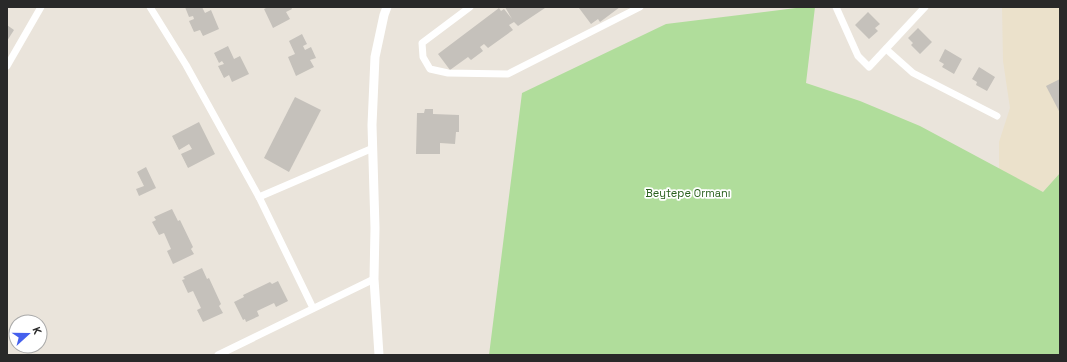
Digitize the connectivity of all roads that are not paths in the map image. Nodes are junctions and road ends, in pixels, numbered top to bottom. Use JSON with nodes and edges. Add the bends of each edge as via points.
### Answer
{"nodes":[{"id":1,"x":41,"y":7,"type":"edge"},
{"id":2,"x":150,"y":7,"type":"edge"},
{"id":3,"x":387,"y":7,"type":"edge"},
{"id":4,"x":470,"y":7,"type":"edge"},
{"id":5,"x":640,"y":7,"type":"edge"},
{"id":6,"x":836,"y":7,"type":"edge"},
{"id":7,"x":925,"y":7,"type":"edge"},
{"id":8,"x":886,"y":48,"type":"junction"},
{"id":9,"x":7,"y":66,"type":"edge"},
{"id":10,"x":997,"y":116,"type":"dead end"},
{"id":11,"x":373,"y":148,"type":"junction"},
{"id":12,"x":258,"y":197,"type":"junction"},
{"id":13,"x":374,"y":278,"type":"junction"},
{"id":14,"x":313,"y":308,"type":"junction"},
{"id":15,"x":218,"y":355,"type":"edge"},
{"id":16,"x":379,"y":355,"type":"edge"}],
"edges":[{"from":1,"to":9,"type":"street"},
{"from":2,"to":12,"type":"street","via":[[186,65]]},
{"from":3,"to":11,"type":"street","via":[[375,57]]},
{"from":4,"to":5,"type":"street","via":[[422,43],[423,57],[430,69],[448,73],[508,74]]},
{"from":6,"to":8,"type":"street","via":[[858,56],[869,67]]},
{"from":7,"to":8,"type":"street"},
{"from":8,"to":10,"type":"street","via":[[913,73]]},
{"from":11,"to":12,"type":"street"},
{"from":11,"to":13,"type":"street"},
{"from":12,"to":14,"type":"street"},
{"from":13,"to":14,"type":"street"},
{"from":13,"to":16,"type":"street"},
{"from":14,"to":15,"type":"street"}]}
